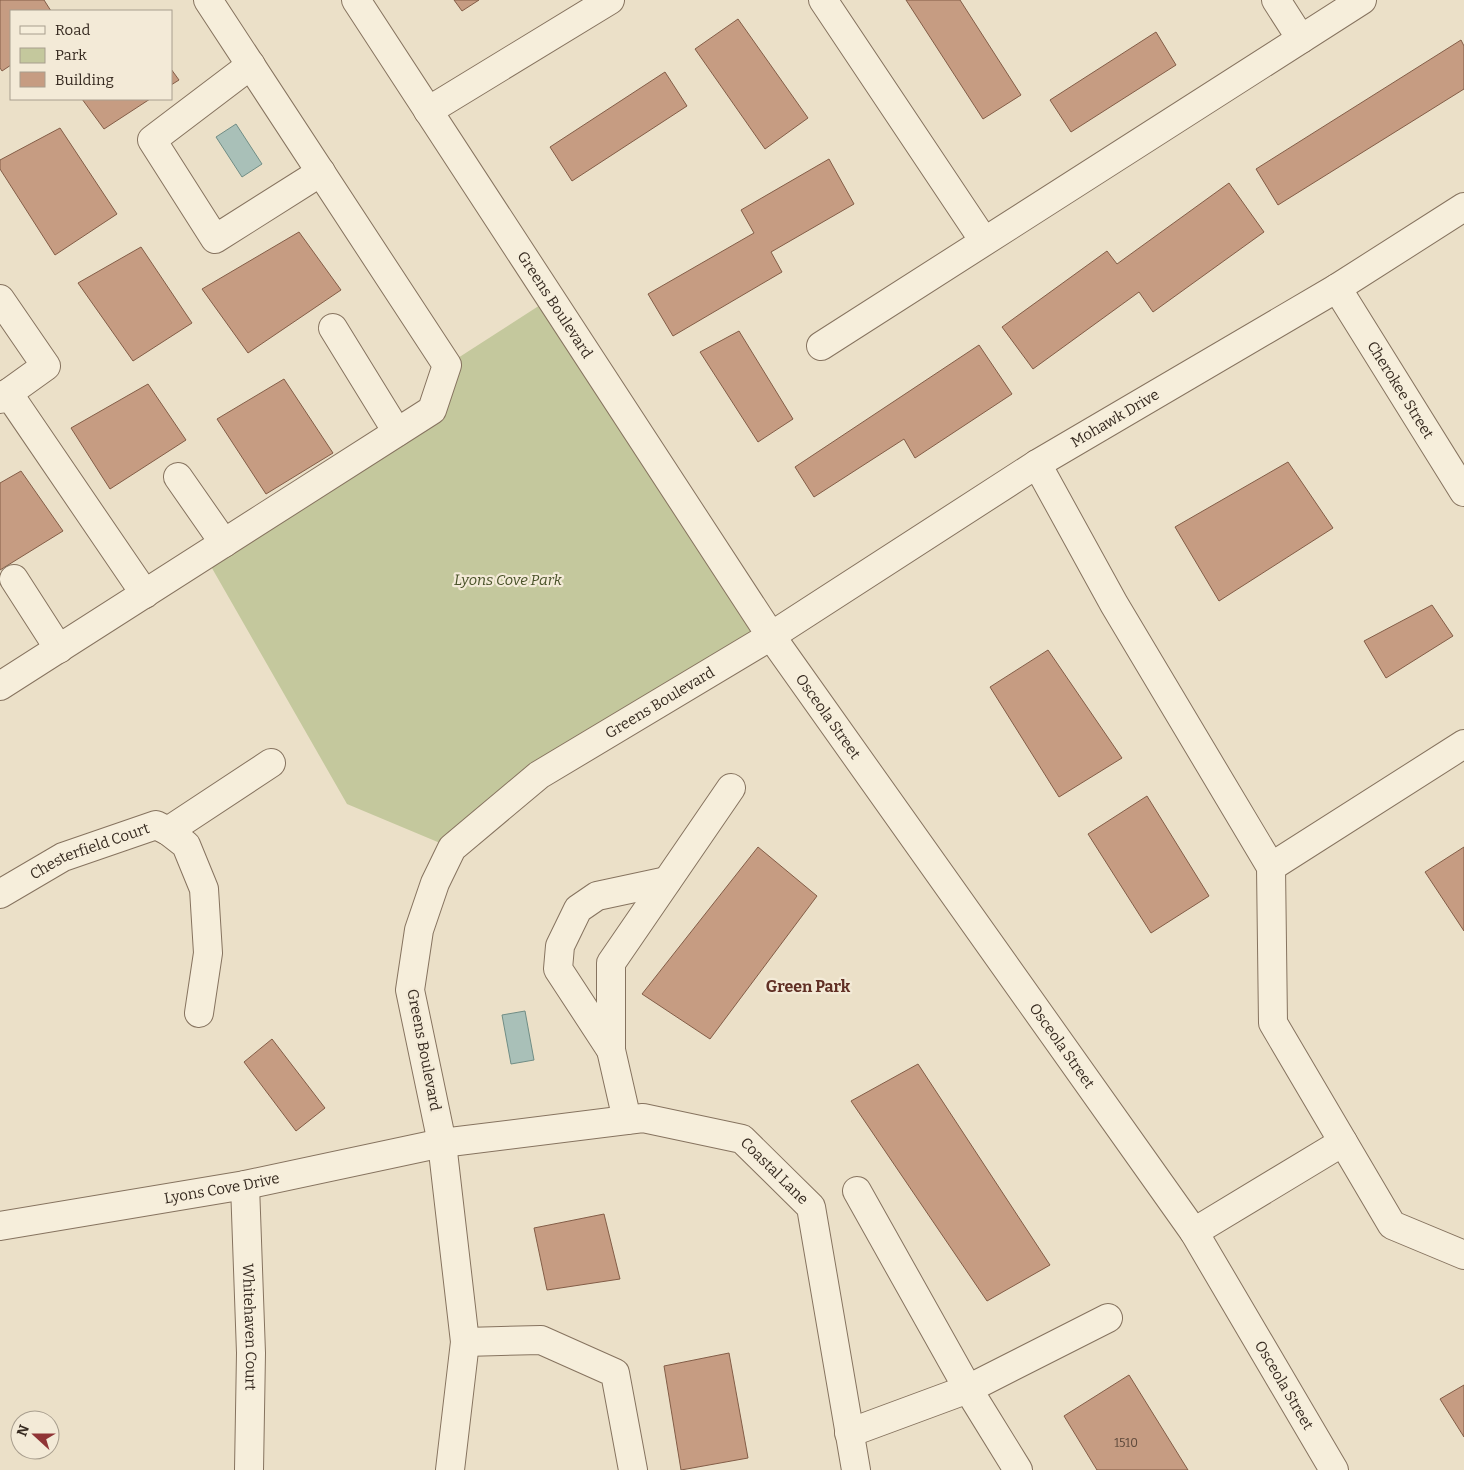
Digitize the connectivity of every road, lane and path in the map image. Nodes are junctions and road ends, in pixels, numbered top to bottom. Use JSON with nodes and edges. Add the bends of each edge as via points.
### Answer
{"nodes":[{"id":1,"x":208,"y":0,"type":"edge"},
{"id":2,"x":356,"y":0,"type":"edge"},
{"id":3,"x":610,"y":0,"type":"edge"},
{"id":4,"x":823,"y":0,"type":"edge"},
{"id":5,"x":1276,"y":0,"type":"edge"},
{"id":6,"x":1362,"y":0,"type":"edge"},
{"id":7,"x":1301,"y":39,"type":"junction"},
{"id":8,"x":251,"y":65,"type":"junction"},
{"id":9,"x":428,"y":112,"type":"junction"},
{"id":10,"x":321,"y":172,"type":"junction"},
{"id":11,"x":1464,"y":207,"type":"edge"},
{"id":12,"x":984,"y":241,"type":"junction"},
{"id":13,"x":1337,"y":288,"type":"junction"},
{"id":14,"x":0,"y":299,"type":"edge"},
{"id":15,"x":333,"y":328,"type":"dead end"},
{"id":16,"x":820,"y":346,"type":"dead end"},
{"id":17,"x":4,"y":396,"type":"edge"},
{"id":18,"x":397,"y":432,"type":"junction"},
{"id":19,"x":1037,"y":464,"type":"junction"},
{"id":20,"x":178,"y":476,"type":"dead end"},
{"id":21,"x":1464,"y":492,"type":"edge"},
{"id":22,"x":224,"y":543,"type":"junction"},
{"id":23,"x":14,"y":579,"type":"dead end"},
{"id":24,"x":145,"y":594,"type":"junction"},
{"id":25,"x":771,"y":636,"type":"junction"},
{"id":26,"x":59,"y":649,"type":"junction"},
{"id":27,"x":0,"y":686,"type":"edge"},
{"id":28,"x":1464,"y":744,"type":"edge"},
{"id":29,"x":271,"y":763,"type":"dead end"},
{"id":30,"x":731,"y":788,"type":"dead end"},
{"id":31,"x":168,"y":830,"type":"junction"},
{"id":32,"x":1271,"y":867,"type":"junction"},
{"id":33,"x":667,"y":881,"type":"junction"},
{"id":34,"x":0,"y":894,"type":"edge"},
{"id":35,"x":199,"y":1013,"type":"dead end"},
{"id":36,"x":611,"y":1050,"type":"junction"},
{"id":37,"x":627,"y":1120,"type":"junction"},
{"id":38,"x":1343,"y":1142,"type":"junction"},
{"id":39,"x":442,"y":1143,"type":"junction"},
{"id":40,"x":245,"y":1185,"type":"junction"},
{"id":41,"x":858,"y":1191,"type":"dead end"},
{"id":42,"x":0,"y":1226,"type":"edge"},
{"id":43,"x":1194,"y":1232,"type":"junction"},
{"id":44,"x":1464,"y":1254,"type":"edge"},
{"id":45,"x":1108,"y":1318,"type":"dead end"},
{"id":46,"x":465,"y":1342,"type":"junction"},
{"id":47,"x":968,"y":1389,"type":"junction"},
{"id":48,"x":849,"y":1434,"type":"junction"},
{"id":49,"x":249,"y":1470,"type":"edge"},
{"id":50,"x":450,"y":1470,"type":"edge"},
{"id":51,"x":633,"y":1470,"type":"edge"},
{"id":52,"x":856,"y":1470,"type":"edge"},
{"id":53,"x":1018,"y":1470,"type":"edge"},
{"id":54,"x":1334,"y":1470,"type":"edge"}],
"edges":[{"from":1,"to":8,"type":"street"},
{"from":2,"to":9,"type":"street","name":"Greens Boulevard"},
{"from":3,"to":9,"type":"street"},
{"from":4,"to":12,"type":"street"},
{"from":5,"to":7,"type":"street"},
{"from":6,"to":7,"type":"street"},
{"from":7,"to":12,"type":"street"},
{"from":8,"to":10,"type":"street"},
{"from":8,"to":10,"type":"street","via":[[152,140],[215,239]]},
{"from":9,"to":25,"type":"street","name":"Greens Boulevard"},
{"from":10,"to":18,"type":"street","via":[[447,365],[432,410]]},
{"from":11,"to":13,"type":"street","name":"Mohawk Drive"},
{"from":12,"to":16,"type":"street"},
{"from":13,"to":19,"type":"street","name":"Mohawk Drive"},
{"from":13,"to":21,"type":"street","name":"Cherokee Street"},
{"from":14,"to":17,"type":"street","via":[[46,366]]},
{"from":15,"to":18,"type":"street"},
{"from":17,"to":24,"type":"street"},
{"from":18,"to":22,"type":"street"},
{"from":19,"to":25,"type":"street","name":"Mohawk Drive"},
{"from":19,"to":32,"type":"street","via":[[1114,604]]},
{"from":20,"to":22,"type":"street"},
{"from":22,"to":24,"type":"street"},
{"from":23,"to":26,"type":"street"},
{"from":24,"to":26,"type":"street"},
{"from":25,"to":39,"type":"street","name":"Greens Boulevard","via":[[539,775],[452,848],[435,883],[419,930],[410,990]]},
{"from":25,"to":43,"type":"street","name":"Osceola Street"},
{"from":26,"to":27,"type":"street"},
{"from":28,"to":32,"type":"street"},
{"from":29,"to":31,"type":"street"},
{"from":30,"to":33,"type":"street"},
{"from":31,"to":34,"type":"street","name":"Chesterfield Court","via":[[156,825],[63,857]]},
{"from":31,"to":35,"type":"street","name":"Chesterfield Court","via":[[186,845],[204,889],[208,953]]},
{"from":32,"to":38,"type":"street","via":[[1273,1023]]},
{"from":33,"to":36,"type":"street","via":[[611,963]]},
{"from":33,"to":36,"type":"street","via":[[597,896],[578,909],[560,946],[558,969]]},
{"from":36,"to":37,"type":"street"},
{"from":37,"to":39,"type":"street","name":"Coastal Lane"},
{"from":37,"to":48,"type":"street","name":"Coastal Lane","via":[[643,1118],[742,1139],[811,1207]]},
{"from":38,"to":43,"type":"street"},
{"from":38,"to":44,"type":"street","via":[[1392,1225]]},
{"from":39,"to":40,"type":"street","name":"Lyons Cove Drive"},
{"from":39,"to":46,"type":"street","name":"Greens Boulevard"},
{"from":40,"to":42,"type":"street","name":"Lyons Cove Drive"},
{"from":40,"to":49,"type":"street","name":"Whitehaven Court","via":[[251,1353]]},
{"from":41,"to":47,"type":"street"},
{"from":43,"to":54,"type":"street","name":"Osceola Street"},
{"from":45,"to":47,"type":"street"},
{"from":46,"to":50,"type":"street","name":"Greens Boulevard"},
{"from":46,"to":51,"type":"street","via":[[541,1340],[615,1373]]},
{"from":47,"to":48,"type":"street"},
{"from":47,"to":53,"type":"street"},
{"from":48,"to":52,"type":"street","name":"Coastal Lane"}]}
